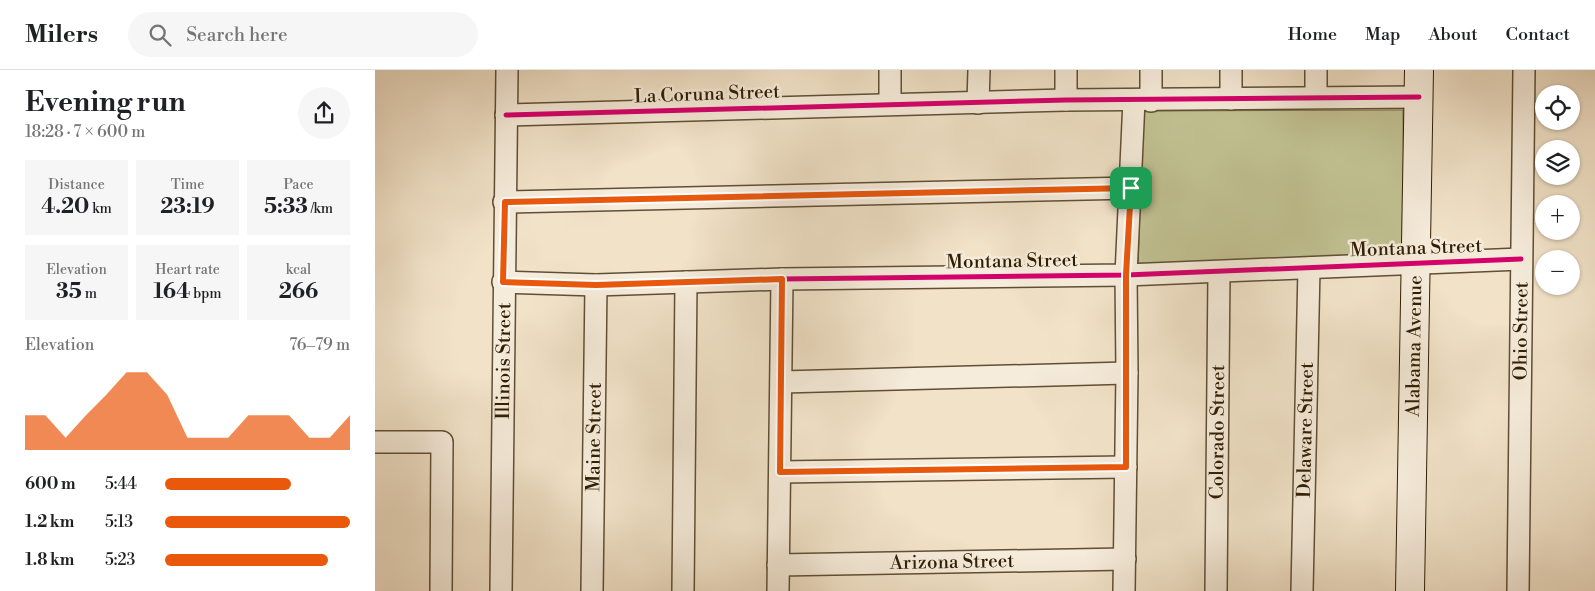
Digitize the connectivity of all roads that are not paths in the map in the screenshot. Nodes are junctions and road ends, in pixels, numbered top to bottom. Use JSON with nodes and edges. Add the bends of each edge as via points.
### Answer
{"nodes":[{"id":1,"x":507,"y":70,"type":"edge"},
{"id":2,"x":890,"y":70,"type":"edge"},
{"id":3,"x":979,"y":70,"type":"edge"},
{"id":4,"x":1066,"y":70,"type":"edge"},
{"id":5,"x":1151,"y":70,"type":"edge"},
{"id":6,"x":1231,"y":70,"type":"edge"},
{"id":7,"x":1317,"y":70,"type":"edge"},
{"id":8,"x":1419,"y":70,"type":"edge"},
{"id":9,"x":1524,"y":70,"type":"edge"},
{"id":10,"x":1316,"y":97,"type":"junction"},
{"id":11,"x":1419,"y":97,"type":"junction"},
{"id":12,"x":1231,"y":99,"type":"junction"},
{"id":13,"x":1066,"y":100,"type":"junction"},
{"id":14,"x":1143,"y":100,"type":"junction"},
{"id":15,"x":978,"y":103,"type":"junction"},
{"id":16,"x":890,"y":104,"type":"junction"},
{"id":17,"x":506,"y":115,"type":"junction"},
{"id":18,"x":1131,"y":188,"type":"junction"},
{"id":19,"x":505,"y":202,"type":"junction"},
{"id":20,"x":1521,"y":259,"type":"junction"},
{"id":21,"x":1415,"y":263,"type":"junction"},
{"id":22,"x":1309,"y":268,"type":"junction"},
{"id":23,"x":1219,"y":272,"type":"junction"},
{"id":24,"x":1126,"y":275,"type":"junction"},
{"id":25,"x":782,"y":279,"type":"junction"},
{"id":26,"x":503,"y":282,"type":"junction"},
{"id":27,"x":687,"y":282,"type":"junction"},
{"id":28,"x":596,"y":285,"type":"junction"},
{"id":29,"x":1127,"y":373,"type":"junction"},
{"id":30,"x":782,"y":382,"type":"junction"},
{"id":31,"x":375,"y":442,"type":"edge"},
{"id":32,"x":1126,"y":467,"type":"junction"},
{"id":33,"x":780,"y":472,"type":"junction"},
{"id":34,"x":1125,"y":559,"type":"junction"},
{"id":35,"x":779,"y":565,"type":"junction"},
{"id":36,"x":441,"y":591,"type":"edge"},
{"id":37,"x":501,"y":591,"type":"edge"},
{"id":38,"x":592,"y":591,"type":"edge"},
{"id":39,"x":683,"y":591,"type":"edge"},
{"id":40,"x":778,"y":591,"type":"edge"},
{"id":41,"x":1124,"y":591,"type":"edge"},
{"id":42,"x":1216,"y":591,"type":"edge"},
{"id":43,"x":1302,"y":591,"type":"edge"},
{"id":44,"x":1410,"y":591,"type":"edge"},
{"id":45,"x":1518,"y":591,"type":"edge"}],
"edges":[{"from":1,"to":17,"type":"street","name":"Illinois Street"},
{"from":2,"to":16,"type":"street"},
{"from":3,"to":15,"type":"street"},
{"from":4,"to":13,"type":"street"},
{"from":5,"to":14,"type":"street"},
{"from":6,"to":12,"type":"street"},
{"from":7,"to":10,"type":"street"},
{"from":8,"to":11,"type":"street","name":"Alabama Avenue"},
{"from":9,"to":20,"type":"street","name":"Ohio Street"},
{"from":10,"to":11,"type":"street","name":"La Coruna Street"},
{"from":10,"to":12,"type":"street","name":"La Coruna Street"},
{"from":11,"to":21,"type":"street","name":"Alabama Avenue"},
{"from":12,"to":14,"type":"street","name":"La Coruna Street"},
{"from":13,"to":14,"type":"street","name":"La Coruna Street"},
{"from":13,"to":15,"type":"street","name":"La Coruna Street"},
{"from":14,"to":18,"type":"street"},
{"from":15,"to":16,"type":"street","name":"La Coruna Street"},
{"from":16,"to":17,"type":"street","name":"La Coruna Street"},
{"from":17,"to":19,"type":"street","name":"Illinois Street"},
{"from":18,"to":19,"type":"street"},
{"from":18,"to":24,"type":"street"},
{"from":19,"to":26,"type":"street","name":"Illinois Street"},
{"from":20,"to":21,"type":"street","name":"Montana Street"},
{"from":20,"to":45,"type":"street","name":"Ohio Street"},
{"from":21,"to":22,"type":"street","name":"Montana Street"},
{"from":21,"to":44,"type":"street","name":"Alabama Avenue"},
{"from":22,"to":23,"type":"street","name":"Montana Street"},
{"from":22,"to":43,"type":"street","name":"Delaware Street"},
{"from":23,"to":24,"type":"street","name":"Montana Street"},
{"from":23,"to":42,"type":"street","name":"Colorado Street"},
{"from":24,"to":25,"type":"street","name":"Montana Street"},
{"from":24,"to":29,"type":"street"},
{"from":25,"to":27,"type":"street","name":"Montana Street"},
{"from":25,"to":30,"type":"street"},
{"from":26,"to":28,"type":"street","name":"Montana Street"},
{"from":26,"to":37,"type":"street","name":"Illinois Street"},
{"from":27,"to":28,"type":"street","name":"Montana Street"},
{"from":27,"to":39,"type":"street"},
{"from":28,"to":38,"type":"street","name":"Maine Street"},
{"from":29,"to":30,"type":"street"},
{"from":29,"to":32,"type":"street"},
{"from":30,"to":33,"type":"street"},
{"from":31,"to":36,"type":"street","via":[[443,442]]},
{"from":32,"to":33,"type":"street"},
{"from":32,"to":34,"type":"street"},
{"from":33,"to":35,"type":"street"},
{"from":34,"to":35,"type":"street","name":"Arizona Street"},
{"from":34,"to":41,"type":"street"},
{"from":35,"to":40,"type":"street"}]}
